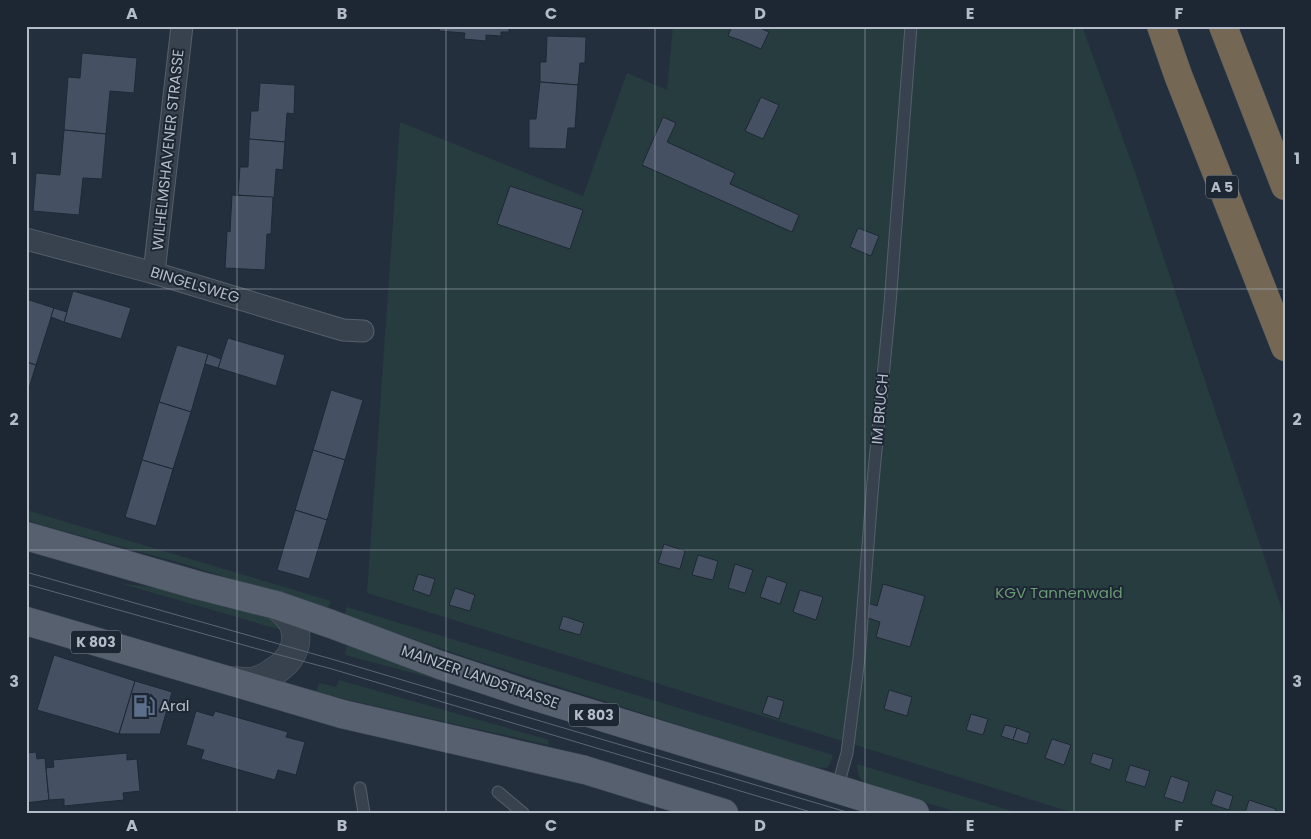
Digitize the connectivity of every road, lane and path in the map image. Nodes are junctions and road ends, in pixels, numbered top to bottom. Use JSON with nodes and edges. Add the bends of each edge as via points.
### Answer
{"nodes":[{"id":1,"x":182,"y":26,"type":"edge"},
{"id":2,"x":911,"y":26,"type":"edge"},
{"id":3,"x":1161,"y":26,"type":"edge"},
{"id":4,"x":1223,"y":26,"type":"edge"},
{"id":5,"x":1285,"y":186,"type":"edge"},
{"id":6,"x":26,"y":239,"type":"edge"},
{"id":7,"x":154,"y":273,"type":"junction"},
{"id":8,"x":363,"y":331,"type":"dead end"},
{"id":9,"x":1285,"y":347,"type":"edge"},
{"id":10,"x":26,"y":536,"type":"edge"},
{"id":11,"x":276,"y":606,"type":"junction"},
{"id":12,"x":26,"y":621,"type":"edge"},
{"id":13,"x":232,"y":681,"type":"junction"},
{"id":14,"x":360,"y":788,"type":"dead end"},
{"id":15,"x":837,"y":789,"type":"junction"},
{"id":16,"x":498,"y":792,"type":"dead end"},
{"id":17,"x":364,"y":813,"type":"edge"},
{"id":18,"x":523,"y":813,"type":"edge"},
{"id":19,"x":724,"y":813,"type":"edge"},
{"id":20,"x":915,"y":813,"type":"edge"}],
"edges":[{"from":1,"to":7,"type":"street","name":"WILHELMSHAVENER STRASSE"},
{"from":2,"to":15,"type":"lane","name":"IM BRUCH","via":[[859,658],[847,753]]},
{"from":3,"to":9,"type":"highway","number":"A 5"},
{"from":4,"to":5,"type":"highway"},
{"from":6,"to":7,"type":"street","name":"BINGELSWEG"},
{"from":7,"to":8,"type":"street","name":"BINGELSWEG","via":[[343,330]]},
{"from":10,"to":11,"type":"main road","name":"MAINZER LANDSTRASSE","number":"K 803"},
{"from":11,"to":13,"type":"street","via":[[289,616],[294,626],[295,643],[290,658],[281,668],[256,681]]},
{"from":11,"to":15,"type":"main road","name":"MAINZER LANDSTRASSE","number":"K 803","via":[[530,695]]},
{"from":12,"to":13,"type":"main road","number":"K 803"},
{"from":13,"to":19,"type":"main road","number":"K 803","via":[[342,714],[577,768]]},
{"from":14,"to":17,"type":"lane"},
{"from":15,"to":20,"type":"main road","name":"MAINZER LANDSTRASSE","number":"K 803"},
{"from":16,"to":18,"type":"lane"}]}
